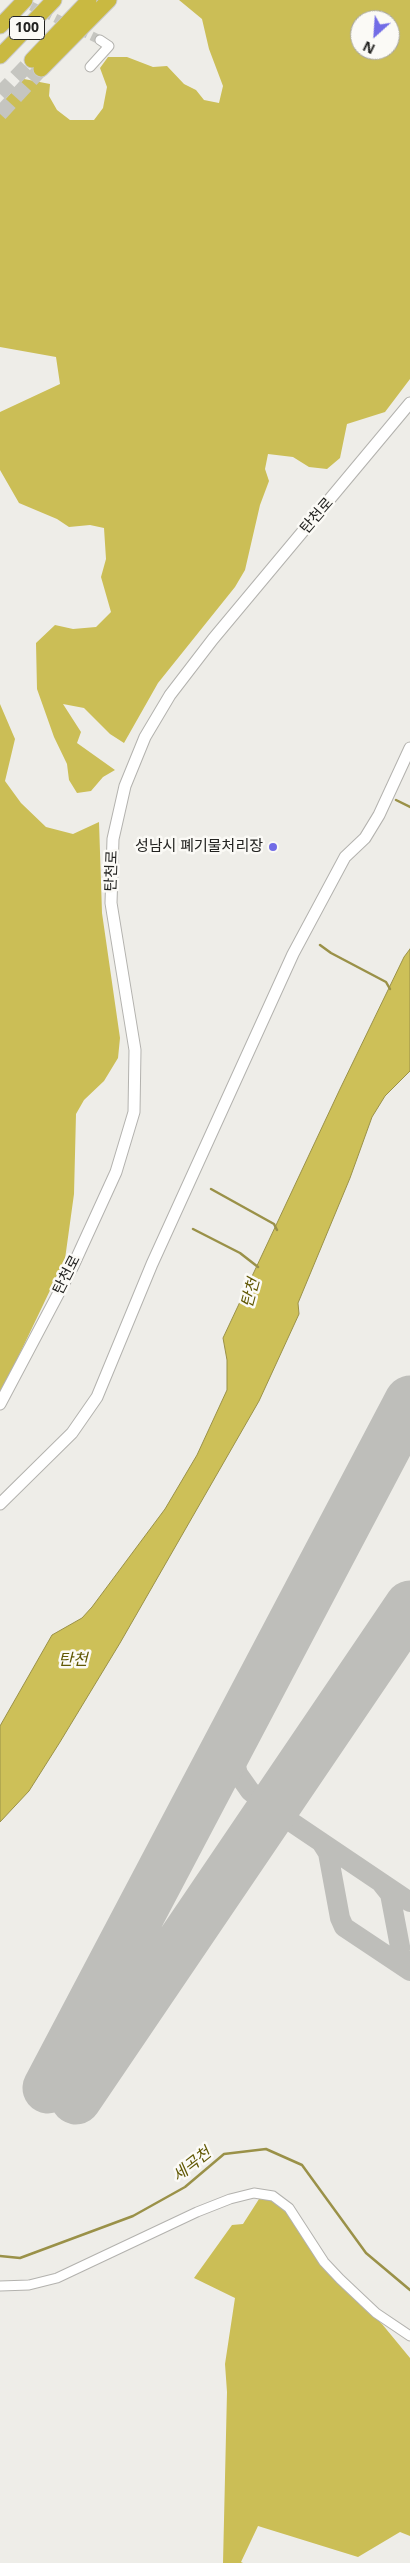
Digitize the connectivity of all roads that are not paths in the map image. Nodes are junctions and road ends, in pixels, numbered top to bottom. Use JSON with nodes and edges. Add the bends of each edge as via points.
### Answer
{"nodes":[{"id":1,"x":25,"y":0,"type":"edge"},
{"id":2,"x":54,"y":0,"type":"edge"},
{"id":3,"x":89,"y":0,"type":"edge"},
{"id":4,"x":109,"y":0,"type":"edge"},
{"id":5,"x":0,"y":26,"type":"edge"},
{"id":6,"x":100,"y":40,"type":"dead end"},
{"id":7,"x":0,"y":56,"type":"edge"},
{"id":8,"x":90,"y":67,"type":"dead end"},
{"id":9,"x":410,"y":403,"type":"edge"},
{"id":10,"x":410,"y":748,"type":"edge"},
{"id":11,"x":0,"y":1404,"type":"edge"},
{"id":12,"x":0,"y":1504,"type":"edge"},
{"id":13,"x":0,"y":2286,"type":"edge"},
{"id":14,"x":410,"y":2336,"type":"edge"}],
"edges":[{"from":1,"to":5,"type":"highway","number":"100"},
{"from":2,"to":7,"type":"highway","number":"100"},
{"from":3,"to":4,"type":"highway","via":[[36,64]]},
{"from":6,"to":8,"type":"street","via":[[109,46]]},
{"from":9,"to":11,"type":"main road","name":"탄천로","via":[[170,695],[145,737],[124,786],[113,839],[111,903],[135,1050],[134,1112],[116,1172],[72,1266]]},
{"from":10,"to":12,"type":"main road","via":[[379,816],[365,838],[345,857],[290,962],[152,1264],[105,1382],[72,1433]]},
{"from":13,"to":14,"type":"street","via":[[29,2285],[57,2278],[197,2212],[254,2193],[273,2196],[289,2208],[324,2262],[376,2313]]}]}
